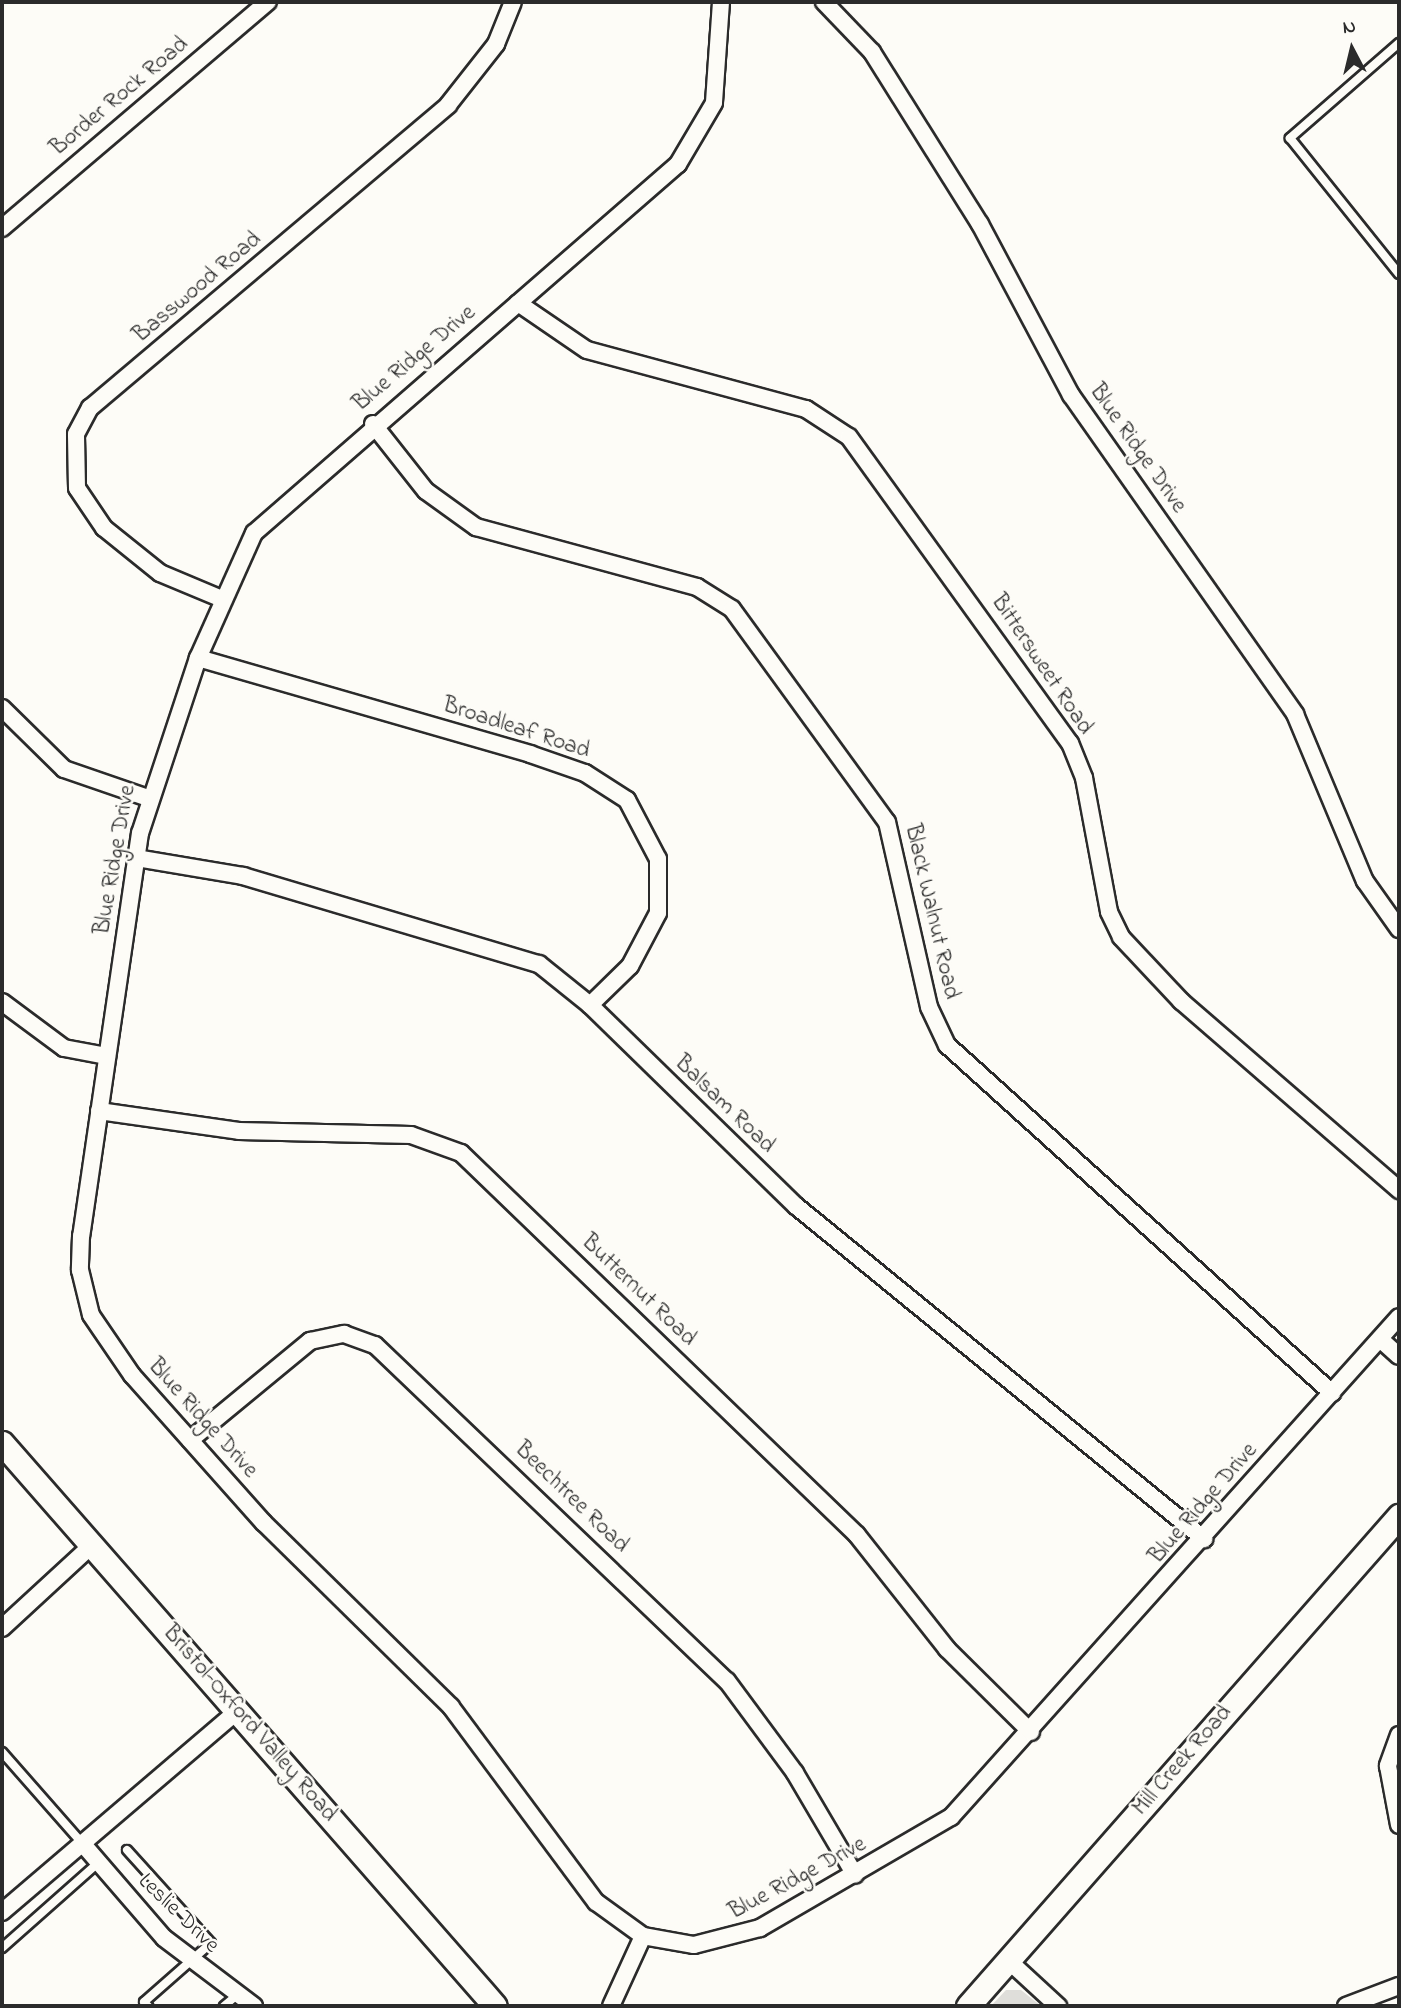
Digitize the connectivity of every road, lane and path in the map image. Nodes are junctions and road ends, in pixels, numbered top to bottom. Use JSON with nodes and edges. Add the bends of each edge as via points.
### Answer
{"nodes":[{"id":1,"x":268,"y":2,"type":"edge"},
{"id":2,"x":513,"y":2,"type":"edge"},
{"id":3,"x":721,"y":2,"type":"edge"},
{"id":4,"x":824,"y":2,"type":"edge"},
{"id":5,"x":1399,"y":44,"type":"edge"},
{"id":6,"x":2,"y":228,"type":"edge"},
{"id":7,"x":1399,"y":274,"type":"edge"},
{"id":8,"x":519,"y":303,"type":"junction"},
{"id":9,"x":373,"y":424,"type":"junction"},
{"id":10,"x":222,"y":599,"type":"junction"},
{"id":11,"x":198,"y":658,"type":"junction"},
{"id":12,"x":2,"y":708,"type":"edge"},
{"id":13,"x":148,"y":798,"type":"junction"},
{"id":14,"x":136,"y":858,"type":"junction"},
{"id":15,"x":1399,"y":929,"type":"edge"},
{"id":16,"x":2,"y":1002,"type":"edge"},
{"id":17,"x":590,"y":1005,"type":"junction"},
{"id":18,"x":107,"y":1056,"type":"junction"},
{"id":19,"x":99,"y":1111,"type":"junction"},
{"id":20,"x":1399,"y":1190,"type":"edge"},
{"id":21,"x":1399,"y":1317,"type":"edge"},
{"id":22,"x":1380,"y":1339,"type":"junction"},
{"id":23,"x":1399,"y":1356,"type":"edge"},
{"id":24,"x":1332,"y":1393,"type":"junction"},
{"id":25,"x":190,"y":1440,"type":"junction"},
{"id":26,"x":2,"y":1443,"type":"edge"},
{"id":27,"x":1399,"y":1516,"type":"edge"},
{"id":28,"x":1204,"y":1539,"type":"junction"},
{"id":29,"x":92,"y":1545,"type":"junction"},
{"id":30,"x":2,"y":1628,"type":"edge"},
{"id":31,"x":237,"y":1711,"type":"junction"},
{"id":32,"x":1031,"y":1732,"type":"junction"},
{"id":33,"x":1399,"y":1735,"type":"edge"},
{"id":34,"x":2,"y":1752,"type":"edge"},
{"id":35,"x":1399,"y":1825,"type":"edge"},
{"id":36,"x":82,"y":1843,"type":"junction"},
{"id":37,"x":127,"y":1850,"type":"dead end"},
{"id":38,"x":97,"y":1864,"type":"junction"},
{"id":39,"x":855,"y":1875,"type":"junction"},
{"id":40,"x":2,"y":1912,"type":"edge"},
{"id":41,"x":643,"y":1936,"type":"junction"},
{"id":42,"x":2,"y":1948,"type":"edge"},
{"id":43,"x":1009,"y":1961,"type":"junction"},
{"id":44,"x":192,"y":1962,"type":"junction"},
{"id":45,"x":1399,"y":1986,"type":"edge"},
{"id":46,"x":230,"y":2001,"type":"edge"},
{"id":47,"x":148,"y":2006,"type":"edge"},
{"id":48,"x":254,"y":2006,"type":"edge"},
{"id":49,"x":495,"y":2006,"type":"edge"},
{"id":50,"x":611,"y":2006,"type":"edge"},
{"id":51,"x":968,"y":2006,"type":"edge"},
{"id":52,"x":1058,"y":2006,"type":"edge"},
{"id":53,"x":1346,"y":2006,"type":"edge"}],
"edges":[{"from":1,"to":6,"type":"street","name":"Border Rock Road"},
{"from":2,"to":10,"type":"street","name":"Basswood Road","via":[[496,44],[449,105],[90,408],[76,434],[77,488],[104,528],[160,573]]},
{"from":3,"to":8,"type":"street","name":"Blue Ridge Drive","via":[[714,103],[689,151]]},
{"from":4,"to":15,"type":"street","name":"Blue Ridge Drive","via":[[872,52],[980,224],[1071,395],[1295,714],[1365,881]]},
{"from":5,"to":7,"type":"lane","via":[[1290,138]]},
{"from":8,"to":9,"type":"street","name":"Blue Ridge Drive"},
{"from":8,"to":20,"type":"street","name":"Bittersweet Road","via":[[587,350],[806,408],[849,437],[1070,743],[1084,778],[1109,912],[1121,937],[1181,1000]]},
{"from":9,"to":10,"type":"street","name":"Blue Ridge Drive","via":[[265,519]]},
{"from":9,"to":24,"type":"street","name":"Black Walnut Road","via":[[426,491],[476,527],[697,587],[732,609],[887,822],[929,1007],[947,1045]]},
{"from":10,"to":11,"type":"street","name":"Blue Ridge Drive"},
{"from":11,"to":13,"type":"street","name":"Blue Ridge Drive"},
{"from":11,"to":17,"type":"street","name":"Broadleaf Road","via":[[552,762],[585,773],[627,800],[658,859],[658,913],[630,966]]},
{"from":12,"to":13,"type":"street","via":[[64,769]]},
{"from":13,"to":14,"type":"street","name":"Blue Ridge Drive"},
{"from":14,"to":17,"type":"street","name":"Balsam Road","via":[[243,876],[516,953]]},
{"from":14,"to":18,"type":"street","name":"Blue Ridge Drive"},
{"from":16,"to":18,"type":"street","via":[[64,1048]]},
{"from":17,"to":28,"type":"street","name":"Balsam Road","via":[[796,1206]]},
{"from":18,"to":19,"type":"street","name":"Blue Ridge Drive"},
{"from":19,"to":25,"type":"street","name":"Blue Ridge Drive","via":[[81,1236],[83,1294],[107,1343]]},
{"from":19,"to":32,"type":"street","name":"Butternut Road","via":[[239,1130],[411,1135],[461,1153],[857,1535],[947,1649]]},
{"from":21,"to":22,"type":"street","name":"Blue Ridge Drive"},
{"from":22,"to":23,"type":"street"},
{"from":22,"to":24,"type":"street","name":"Blue Ridge Drive"},
{"from":24,"to":28,"type":"street","name":"Blue Ridge Drive"},
{"from":25,"to":39,"type":"street","name":"Beechtree Road","via":[[310,1341],[344,1334],[375,1345],[727,1681],[795,1773]]},
{"from":25,"to":41,"type":"street","name":"Blue Ridge Drive","via":[[308,1569],[452,1707],[570,1872],[609,1915]]},
{"from":26,"to":29,"type":"main road","name":"Bristol-Oxford Valley Road"},
{"from":27,"to":43,"type":"main road","name":"Mill Creek Road"},
{"from":28,"to":32,"type":"street","name":"Blue Ridge Drive"},
{"from":29,"to":30,"type":"street"},
{"from":29,"to":31,"type":"main road","name":"Bristol-Oxford Valley Road"},
{"from":31,"to":36,"type":"street"},
{"from":31,"to":49,"type":"main road","name":"Bristol-Oxford Valley Road"},
{"from":32,"to":39,"type":"street","name":"Blue Ridge Drive","via":[[951,1817]]},
{"from":33,"to":35,"type":"street","via":[[1388,1766]]},
{"from":34,"to":36,"type":"lane"},
{"from":36,"to":38,"type":"street","name":"Leslie Drive"},
{"from":36,"to":40,"type":"street"},
{"from":37,"to":44,"type":"lane","via":[[211,1943]]},
{"from":38,"to":42,"type":"lane"},
{"from":38,"to":44,"type":"street","name":"Leslie Drive"},
{"from":39,"to":41,"type":"street","name":"Blue Ridge Drive","via":[[733,1940],[694,1945]]},
{"from":41,"to":50,"type":"street"},
{"from":43,"to":51,"type":"main road","name":"Mill Creek Road"},
{"from":43,"to":52,"type":"street"},
{"from":44,"to":46,"type":"street","name":"Leslie Drive"},
{"from":44,"to":47,"type":"lane","via":[[144,2002]]},
{"from":45,"to":53,"type":"street"},
{"from":46,"to":48,"type":"street","name":"Leslie Drive"}]}
